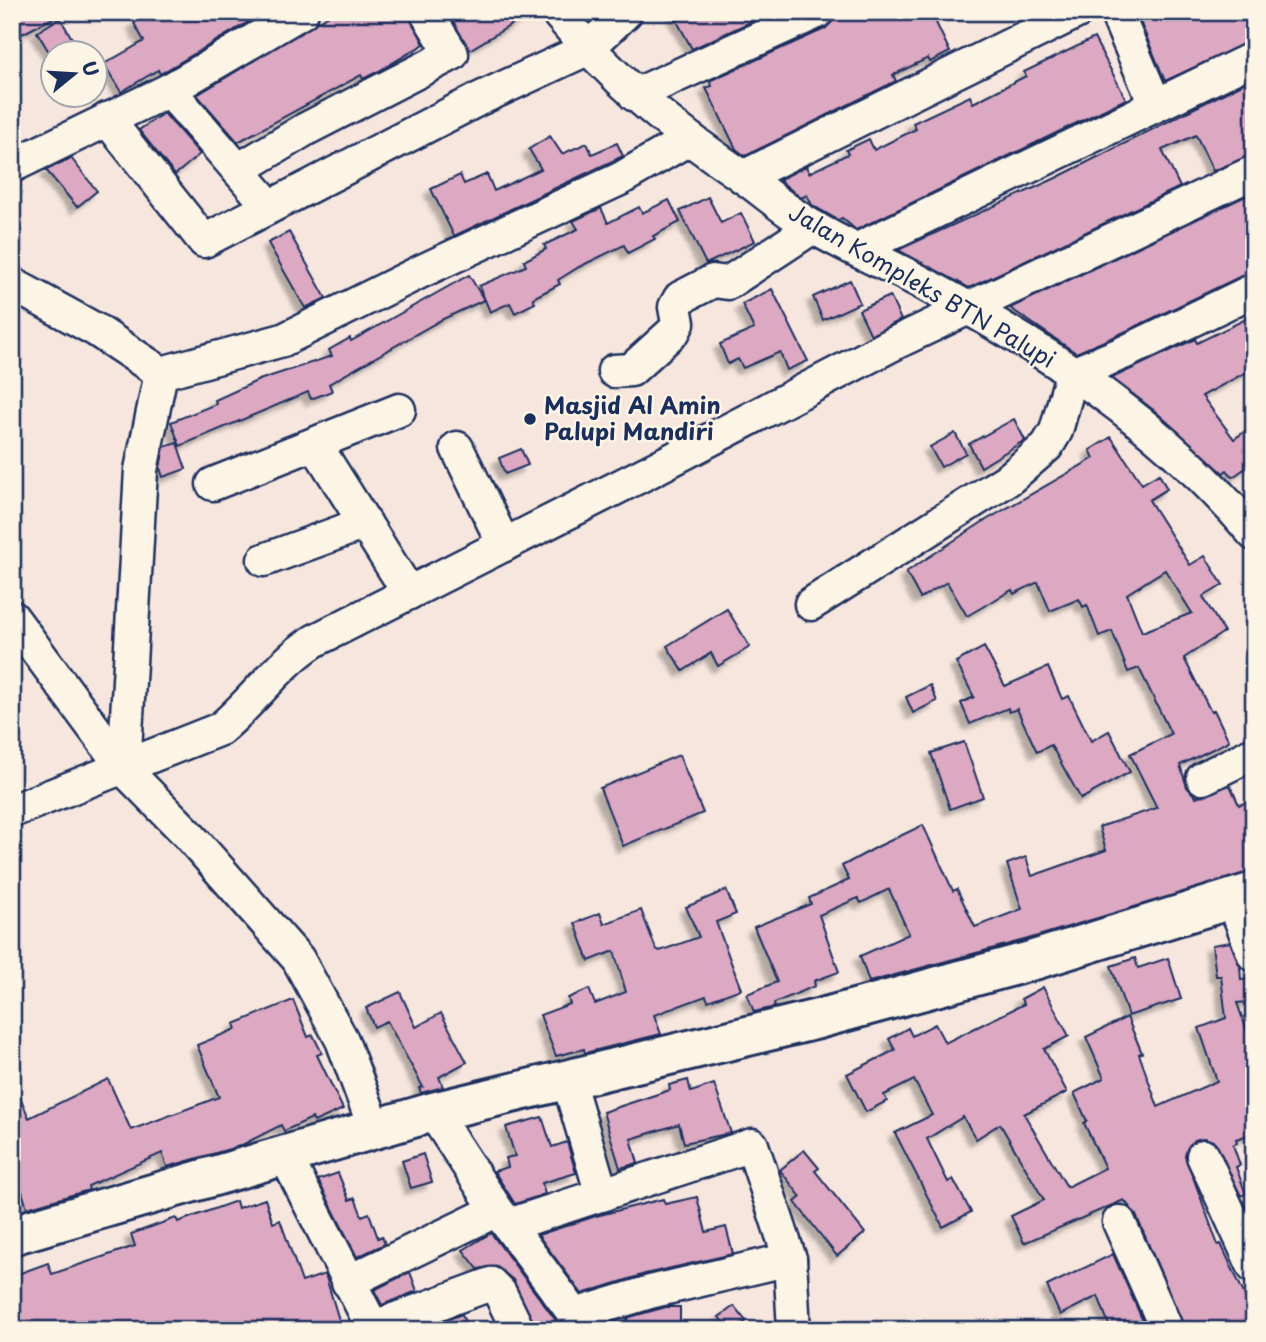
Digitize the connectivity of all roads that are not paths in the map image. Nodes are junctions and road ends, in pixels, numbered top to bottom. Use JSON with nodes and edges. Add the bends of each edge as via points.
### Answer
{"nodes":[{"id":1,"x":302,"y":12,"type":"edge"},
{"id":2,"x":426,"y":12,"type":"edge"},
{"id":3,"x":557,"y":12,"type":"edge"},
{"id":4,"x":626,"y":12,"type":"edge"},
{"id":5,"x":817,"y":12,"type":"edge"},
{"id":6,"x":1077,"y":12,"type":"edge"},
{"id":7,"x":1116,"y":12,"type":"edge"},
{"id":8,"x":587,"y":49,"type":"junction"},
{"id":9,"x":452,"y":54,"type":"junction"},
{"id":10,"x":1254,"y":58,"type":"edge"},
{"id":11,"x":169,"y":90,"type":"junction"},
{"id":12,"x":635,"y":95,"type":"junction"},
{"id":13,"x":477,"y":100,"type":"junction"},
{"id":14,"x":1155,"y":104,"type":"junction"},
{"id":15,"x":107,"y":119,"type":"junction"},
{"id":16,"x":687,"y":140,"type":"junction"},
{"id":17,"x":12,"y":166,"type":"edge"},
{"id":18,"x":238,"y":170,"type":"junction"},
{"id":19,"x":1254,"y":172,"type":"edge"},
{"id":20,"x":743,"y":177,"type":"junction"},
{"id":21,"x":269,"y":206,"type":"junction"},
{"id":22,"x":813,"y":227,"type":"junction"},
{"id":23,"x":858,"y":249,"type":"junction"},
{"id":24,"x":12,"y":284,"type":"edge"},
{"id":25,"x":1254,"y":290,"type":"edge"},
{"id":26,"x":966,"y":308,"type":"junction"},
{"id":27,"x":614,"y":371,"type":"dead end"},
{"id":28,"x":160,"y":373,"type":"junction"},
{"id":29,"x":1072,"y":374,"type":"junction"},
{"id":30,"x":399,"y":410,"type":"dead end"},
{"id":31,"x":315,"y":444,"type":"junction"},
{"id":32,"x":457,"y":447,"type":"dead end"},
{"id":33,"x":214,"y":484,"type":"dead end"},
{"id":34,"x":365,"y":523,"type":"junction"},
{"id":35,"x":1254,"y":534,"type":"edge"},
{"id":36,"x":504,"y":545,"type":"junction"},
{"id":37,"x":264,"y":560,"type":"dead end"},
{"id":38,"x":409,"y":593,"type":"junction"},
{"id":39,"x":811,"y":604,"type":"dead end"},
{"id":40,"x":12,"y":617,"type":"edge"},
{"id":41,"x":1254,"y":753,"type":"edge"},
{"id":42,"x":124,"y":769,"type":"junction"},
{"id":43,"x":1203,"y":778,"type":"dead end"},
{"id":44,"x":12,"y":811,"type":"edge"},
{"id":45,"x":1243,"y":895,"type":"edge"},
{"id":46,"x":1254,"y":955,"type":"edge"},
{"id":47,"x":568,"y":1080,"type":"junction"},
{"id":48,"x":433,"y":1112,"type":"junction"},
{"id":49,"x":376,"y":1129,"type":"junction"},
{"id":50,"x":1203,"y":1156,"type":"dead end"},
{"id":51,"x":286,"y":1157,"type":"junction"},
{"id":52,"x":602,"y":1195,"type":"junction"},
{"id":53,"x":503,"y":1218,"type":"junction"},
{"id":54,"x":1119,"y":1222,"type":"dead end"},
{"id":55,"x":14,"y":1231,"type":"edge"},
{"id":56,"x":790,"y":1259,"type":"junction"},
{"id":57,"x":1254,"y":1266,"type":"edge"},
{"id":58,"x":348,"y":1282,"type":"junction"},
{"id":59,"x":581,"y":1323,"type":"edge"},
{"id":60,"x":371,"y":1329,"type":"edge"},
{"id":61,"x":518,"y":1330,"type":"edge"},
{"id":62,"x":794,"y":1330,"type":"edge"},
{"id":63,"x":1167,"y":1330,"type":"edge"}],
"edges":[{"from":1,"to":11,"type":"street"},
{"from":2,"to":9,"type":"street"},
{"from":3,"to":8,"type":"street","name":"Jalan Kompleks BTN Palupi"},
{"from":4,"to":8,"type":"street"},
{"from":5,"to":12,"type":"street"},
{"from":6,"to":20,"type":"street"},
{"from":7,"to":14,"type":"street"},
{"from":8,"to":12,"type":"street","name":"Jalan Kompleks BTN Palupi"},
{"from":8,"to":13,"type":"street"},
{"from":9,"to":13,"type":"street"},
{"from":9,"to":18,"type":"street","via":[[306,129]]},
{"from":10,"to":14,"type":"street"},
{"from":11,"to":15,"type":"street"},
{"from":11,"to":18,"type":"street"},
{"from":12,"to":16,"type":"street","name":"Jalan Kompleks BTN Palupi"},
{"from":13,"to":21,"type":"street"},
{"from":14,"to":23,"type":"street"},
{"from":15,"to":17,"type":"street"},
{"from":15,"to":21,"type":"street","via":[[204,241]]},
{"from":16,"to":20,"type":"street","name":"Jalan Kompleks BTN Palupi"},
{"from":16,"to":28,"type":"street","via":[[620,179],[283,340]]},
{"from":18,"to":21,"type":"street"},
{"from":19,"to":26,"type":"street"},
{"from":20,"to":22,"type":"street","name":"Jalan Kompleks BTN Palupi"},
{"from":22,"to":23,"type":"street","name":"Jalan Kompleks BTN Palupi"},
{"from":22,"to":27,"type":"street","via":[[728,283],[713,281],[680,298],[674,331],[631,370]]},
{"from":23,"to":26,"type":"street","name":"Jalan Kompleks BTN Palupi"},
{"from":24,"to":28,"type":"street","via":[[96,330]]},
{"from":25,"to":29,"type":"street"},
{"from":26,"to":29,"type":"street","name":"Jalan Kompleks BTN Palupi"},
{"from":26,"to":36,"type":"street"},
{"from":28,"to":42,"type":"street","via":[[141,470]]},
{"from":29,"to":35,"type":"street","name":"Jalan Kompleks BTN Palupi","via":[[1116,401],[1172,447],[1217,489]]},
{"from":29,"to":39,"type":"street","via":[[1056,431],[1047,446],[1010,478]]},
{"from":30,"to":31,"type":"street"},
{"from":31,"to":33,"type":"street"},
{"from":31,"to":34,"type":"street"},
{"from":32,"to":36,"type":"street"},
{"from":34,"to":37,"type":"street"},
{"from":34,"to":38,"type":"street"},
{"from":36,"to":38,"type":"street"},
{"from":38,"to":42,"type":"street","via":[[295,654],[248,706],[220,729]]},
{"from":40,"to":42,"type":"street"},
{"from":41,"to":43,"type":"street"},
{"from":42,"to":44,"type":"street"},
{"from":42,"to":49,"type":"street","via":[[298,958],[342,1041]]},
{"from":45,"to":46,"type":"street"},
{"from":45,"to":47,"type":"main road","via":[[1034,960]]},
{"from":47,"to":48,"type":"main road"},
{"from":47,"to":52,"type":"street"},
{"from":48,"to":49,"type":"main road"},
{"from":48,"to":53,"type":"street"},
{"from":49,"to":51,"type":"main road"},
{"from":50,"to":57,"type":"street"},
{"from":51,"to":55,"type":"main road"},
{"from":51,"to":58,"type":"street"},
{"from":52,"to":53,"type":"street"},
{"from":52,"to":56,"type":"street","via":[[752,1145]]},
{"from":53,"to":58,"type":"street"},
{"from":53,"to":59,"type":"street"},
{"from":54,"to":63,"type":"street"},
{"from":56,"to":59,"type":"street","via":[[650,1292]]},
{"from":56,"to":62,"type":"street"},
{"from":58,"to":60,"type":"street"},
{"from":60,"to":61,"type":"street","via":[[491,1284]]}]}
